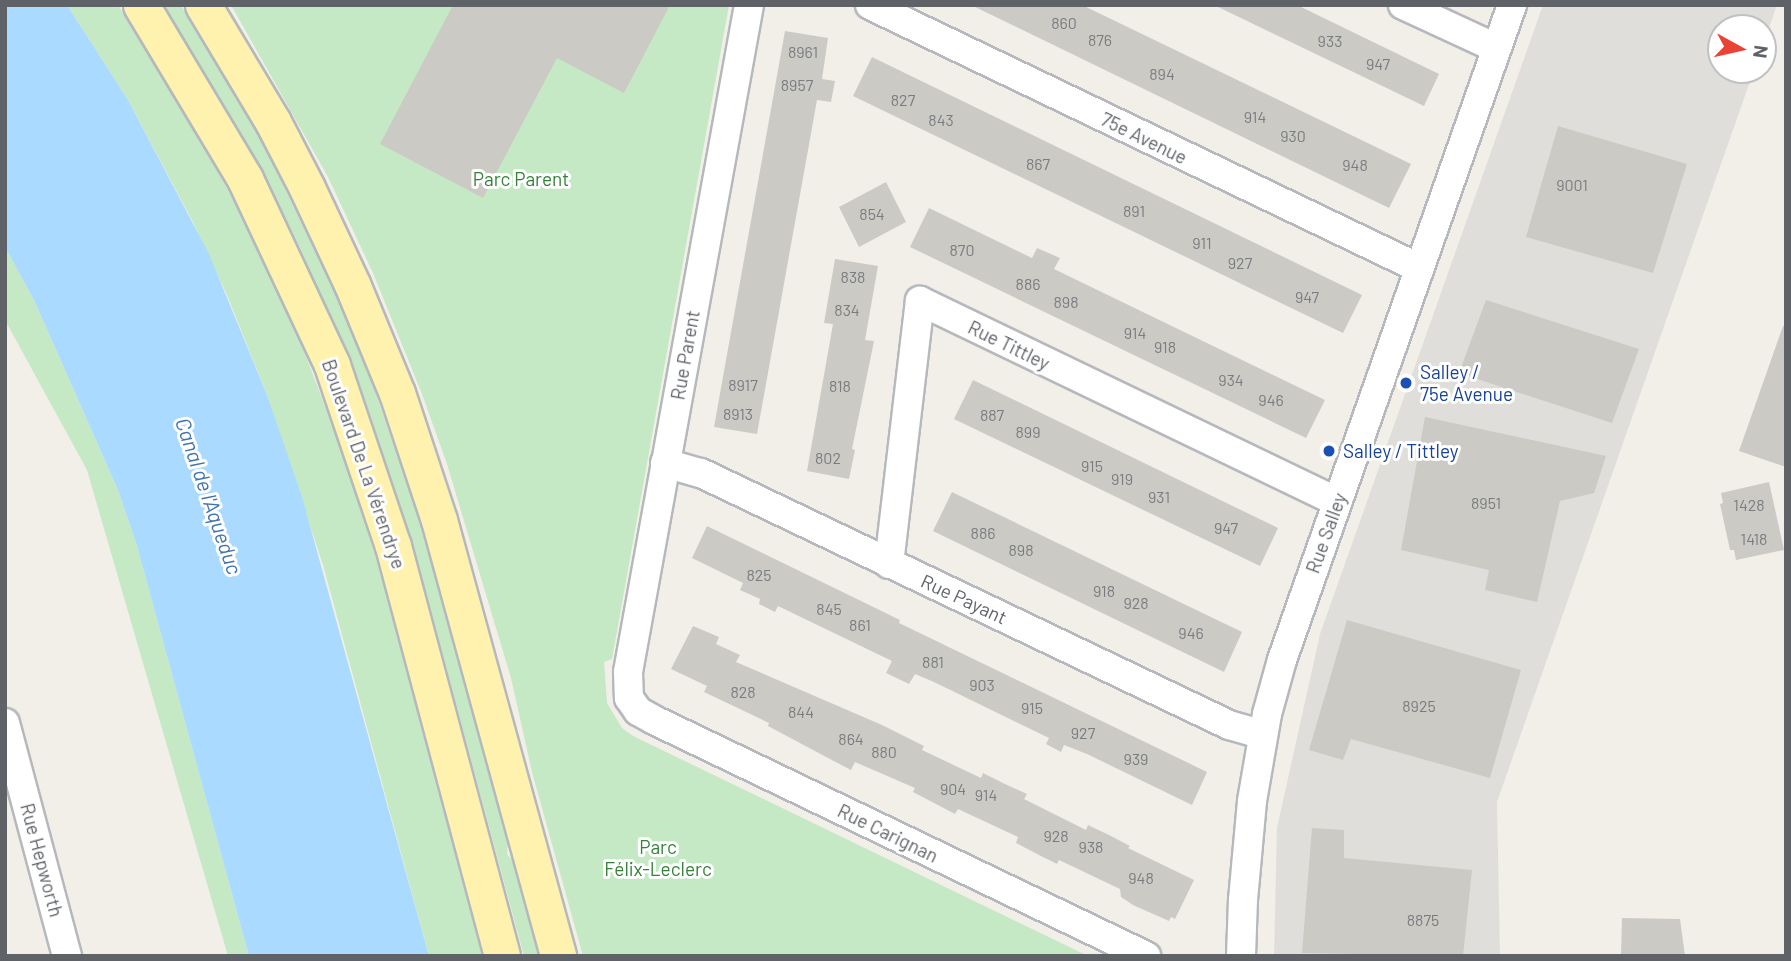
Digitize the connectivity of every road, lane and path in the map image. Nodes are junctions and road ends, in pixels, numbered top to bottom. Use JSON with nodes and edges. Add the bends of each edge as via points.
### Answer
{"nodes":[{"id":1,"x":141,"y":5,"type":"edge"},
{"id":2,"x":203,"y":5,"type":"edge"},
{"id":3,"x":748,"y":5,"type":"edge"},
{"id":4,"x":870,"y":5,"type":"edge"},
{"id":5,"x":1403,"y":5,"type":"edge"},
{"id":6,"x":1512,"y":5,"type":"edge"},
{"id":7,"x":1496,"y":48,"type":"junction"},
{"id":8,"x":1419,"y":268,"type":"junction"},
{"id":9,"x":665,"y":463,"type":"junction"},
{"id":10,"x":1337,"y":502,"type":"junction"},
{"id":11,"x":889,"y":564,"type":"junction"},
{"id":12,"x":633,"y":705,"type":"joint"},
{"id":13,"x":5,"y":723,"type":"edge"},
{"id":14,"x":1263,"y":735,"type":"junction"},
{"id":15,"x":67,"y":956,"type":"edge"},
{"id":16,"x":502,"y":956,"type":"edge"},
{"id":17,"x":558,"y":956,"type":"edge"},
{"id":18,"x":1146,"y":956,"type":"edge"},
{"id":19,"x":1241,"y":956,"type":"edge"}],
"edges":[{"from":1,"to":16,"type":"main road","name":"Boulevard De La Vérendrye","via":[[255,198],[332,365],[394,546]]},
{"from":2,"to":17,"type":"main road","via":[[307,188],[397,393],[439,520]]},
{"from":3,"to":9,"type":"street","name":"Rue Parent"},
{"from":4,"to":8,"type":"street","name":"75e Avenue"},
{"from":5,"to":7,"type":"street"},
{"from":6,"to":7,"type":"street","name":"Rue Salley"},
{"from":7,"to":8,"type":"street","name":"Rue Salley"},
{"from":8,"to":10,"type":"street","name":"Rue Salley"},
{"from":9,"to":11,"type":"street","name":"Rue Payant","via":[[701,473]]},
{"from":9,"to":12,"type":"street","name":"Rue Parent","via":[[627,680]]},
{"from":10,"to":11,"type":"street","name":"Rue Tittley","via":[[920,301]]},
{"from":10,"to":14,"type":"street","name":"Rue Salley","via":[[1282,660]]},
{"from":11,"to":14,"type":"street","name":"Rue Payant","via":[[1238,729]]},
{"from":12,"to":18,"type":"street","name":"Rue Carignan","via":[[654,720]]},
{"from":13,"to":15,"type":"street","name":"Rue Hepworth"},
{"from":14,"to":19,"type":"street","name":"Rue Salley","via":[[1248,834]]}]}
